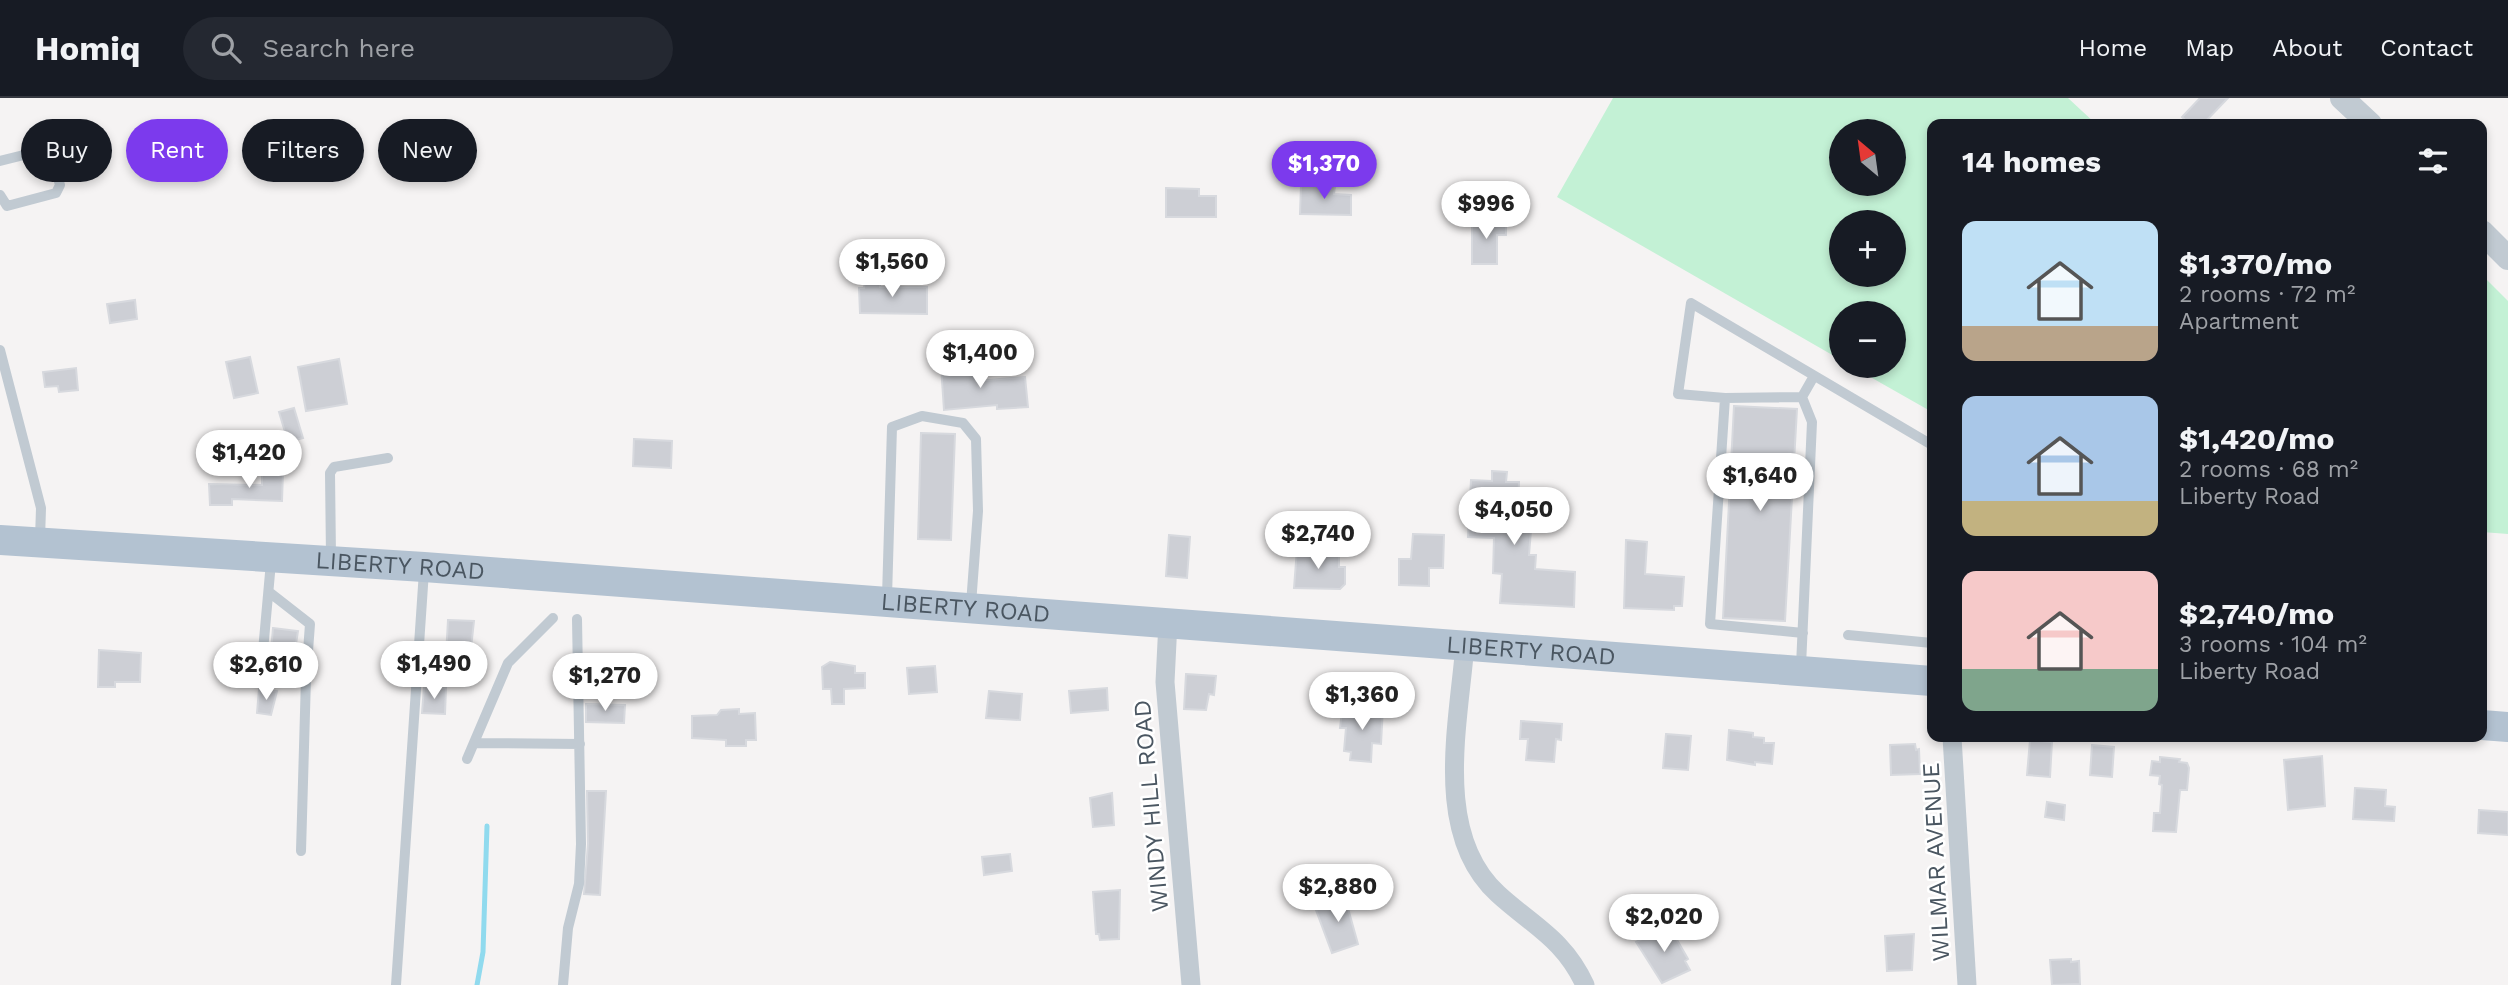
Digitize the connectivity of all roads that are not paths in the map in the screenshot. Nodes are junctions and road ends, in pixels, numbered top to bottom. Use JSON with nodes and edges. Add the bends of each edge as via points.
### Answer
{"nodes":[{"id":1,"x":2343,"y":98,"type":"edge"},
{"id":2,"x":2365,"y":119,"type":"edge"},
{"id":3,"x":0,"y":161,"type":"edge"},
{"id":4,"x":0,"y":195,"type":"edge"},
{"id":5,"x":2487,"y":237,"type":"edge"},
{"id":6,"x":2508,"y":258,"type":"edge"},
{"id":7,"x":0,"y":350,"type":"edge"},
{"id":8,"x":1814,"y":376,"type":"junction"},
{"id":9,"x":1802,"y":397,"type":"junction"},
{"id":10,"x":1725,"y":398,"type":"junction"},
{"id":11,"x":1927,"y":441,"type":"edge"},
{"id":12,"x":388,"y":458,"type":"dead end"},
{"id":13,"x":0,"y":540,"type":"edge"},
{"id":14,"x":40,"y":543,"type":"junction"},
{"id":15,"x":272,"y":558,"type":"junction"},
{"id":16,"x":331,"y":561,"type":"junction"},
{"id":17,"x":424,"y":567,"type":"junction"},
{"id":18,"x":269,"y":592,"type":"junction"},
{"id":19,"x":887,"y":601,"type":"junction"},
{"id":20,"x":971,"y":608,"type":"junction"},
{"id":21,"x":553,"y":618,"type":"dead end"},
{"id":22,"x":577,"y":619,"type":"dead end"},
{"id":23,"x":1168,"y":622,"type":"junction"},
{"id":24,"x":1803,"y":633,"type":"junction"},
{"id":25,"x":1848,"y":635,"type":"dead end"},
{"id":26,"x":1927,"y":643,"type":"edge"},
{"id":27,"x":1465,"y":644,"type":"junction"},
{"id":28,"x":1801,"y":671,"type":"junction"},
{"id":29,"x":306,"y":678,"type":"junction"},
{"id":30,"x":1927,"y":681,"type":"edge"},
{"id":31,"x":2487,"y":725,"type":"edge"},
{"id":32,"x":2508,"y":727,"type":"edge"},
{"id":33,"x":1952,"y":742,"type":"edge"},
{"id":34,"x":474,"y":743,"type":"junction"},
{"id":35,"x":580,"y":744,"type":"junction"},
{"id":36,"x":467,"y":760,"type":"dead end"},
{"id":37,"x":301,"y":850,"type":"dead end"},
{"id":38,"x":396,"y":985,"type":"edge"},
{"id":39,"x":563,"y":985,"type":"edge"},
{"id":40,"x":1191,"y":985,"type":"edge"},
{"id":41,"x":1585,"y":985,"type":"edge"},
{"id":42,"x":1967,"y":985,"type":"edge"}],
"edges":[{"from":1,"to":2,"type":"street"},
{"from":3,"to":4,"type":"lane","via":[[44,150],[52,156],[60,186],[56,193],[7,206]]},
{"from":5,"to":6,"type":"street"},
{"from":7,"to":14,"type":"lane","via":[[41,508]]},
{"from":8,"to":9,"type":"lane"},
{"from":8,"to":10,"type":"lane","via":[[1691,303],[1678,394]]},
{"from":8,"to":11,"type":"lane"},
{"from":9,"to":10,"type":"lane"},
{"from":9,"to":24,"type":"lane","via":[[1812,422]]},
{"from":10,"to":24,"type":"lane","via":[[1710,624]]},
{"from":12,"to":16,"type":"lane","via":[[334,467],[330,473]]},
{"from":13,"to":14,"type":"main road","name":"LIBERTY ROAD"},
{"from":14,"to":15,"type":"main road","name":"LIBERTY ROAD"},
{"from":15,"to":16,"type":"main road","name":"LIBERTY ROAD"},
{"from":15,"to":18,"type":"lane"},
{"from":16,"to":17,"type":"main road","name":"LIBERTY ROAD"},
{"from":17,"to":19,"type":"main road","name":"LIBERTY ROAD"},
{"from":17,"to":38,"type":"lane"},
{"from":18,"to":29,"type":"lane","via":[[310,624]]},
{"from":18,"to":29,"type":"lane","via":[[261,673]]},
{"from":19,"to":20,"type":"main road","name":"LIBERTY ROAD"},
{"from":19,"to":20,"type":"lane","via":[[892,427],[922,416],[962,423],[976,439],[978,511]]},
{"from":20,"to":23,"type":"main road","name":"LIBERTY ROAD"},
{"from":21,"to":34,"type":"lane","via":[[508,663]]},
{"from":22,"to":35,"type":"lane"},
{"from":23,"to":27,"type":"main road","name":"LIBERTY ROAD"},
{"from":23,"to":40,"type":"street","name":"WINDY HILL ROAD","via":[[1165,682]]},
{"from":24,"to":28,"type":"lane"},
{"from":25,"to":26,"type":"lane"},
{"from":27,"to":28,"type":"main road","name":"LIBERTY ROAD"},
{"from":27,"to":41,"type":"street","via":[[1455,786],[1461,837],[1496,893],[1562,947]]},
{"from":28,"to":30,"type":"main road","name":"LIBERTY ROAD"},
{"from":29,"to":37,"type":"lane"},
{"from":31,"to":32,"type":"main road"},
{"from":33,"to":42,"type":"street","name":"WILMAR AVENUE"},
{"from":34,"to":35,"type":"lane"},
{"from":34,"to":36,"type":"lane"},
{"from":35,"to":39,"type":"lane","via":[[579,884],[568,928]]}]}
